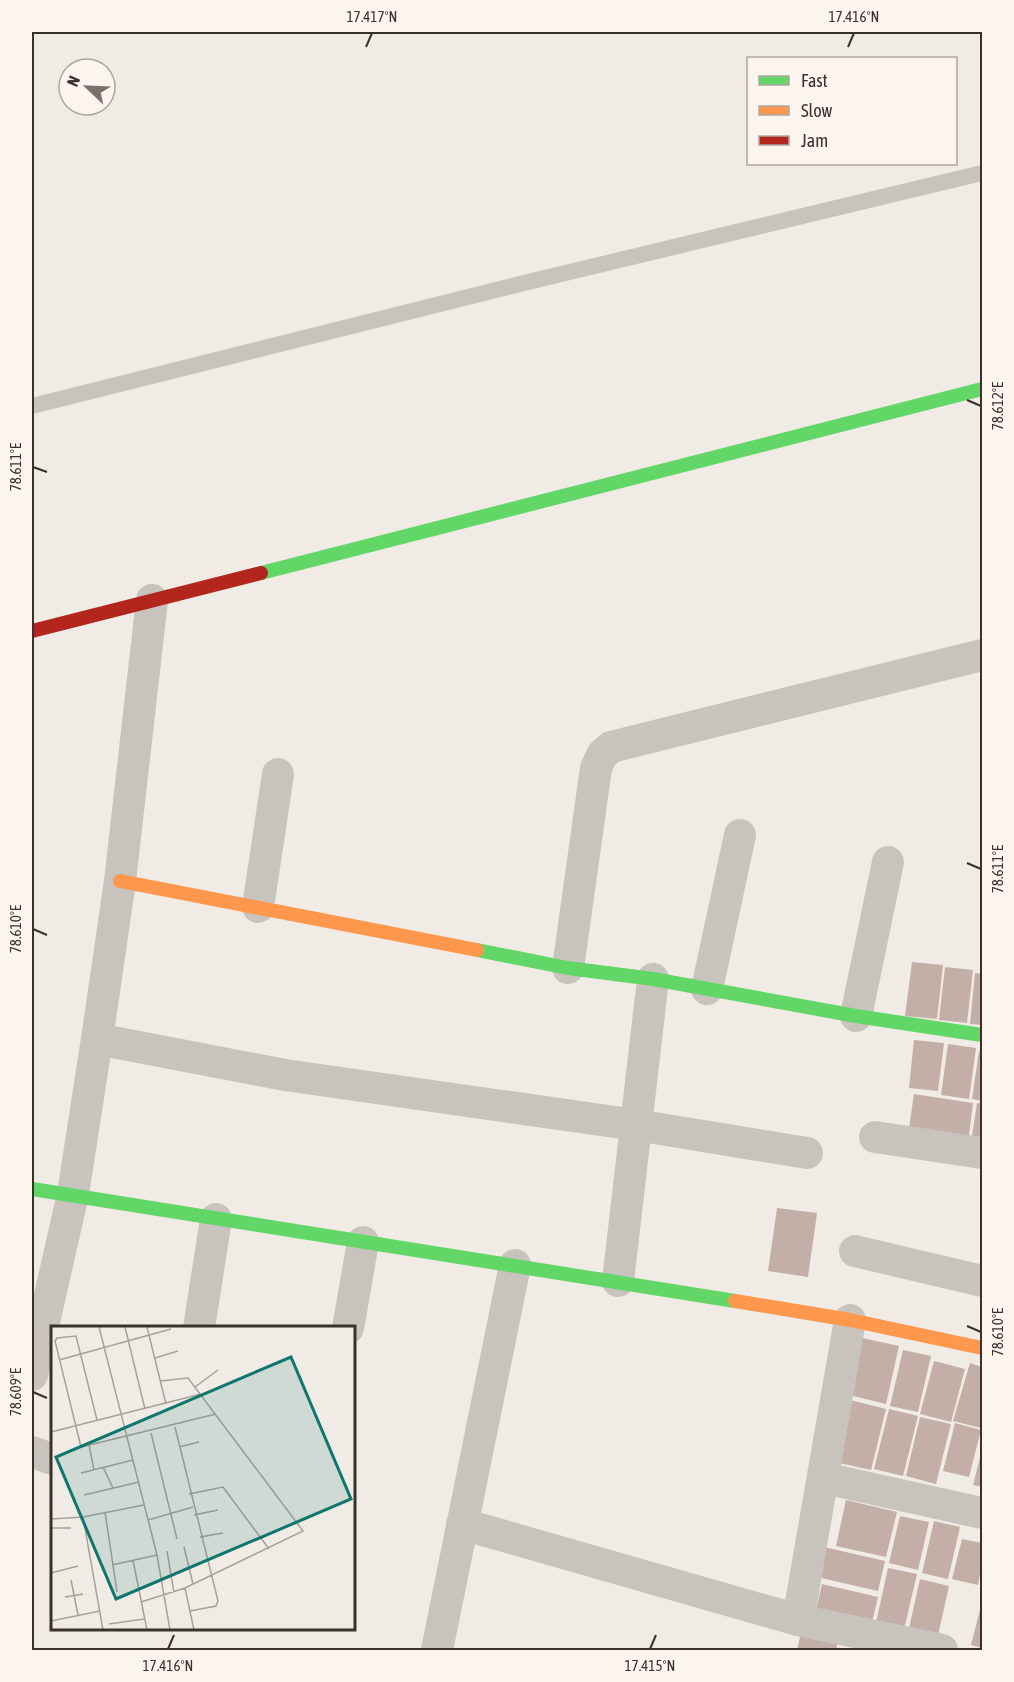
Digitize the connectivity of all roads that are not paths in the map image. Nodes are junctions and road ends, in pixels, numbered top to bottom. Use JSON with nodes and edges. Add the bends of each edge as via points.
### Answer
{"nodes":[{"id":1,"x":982,"y":173,"type":"edge"},
{"id":2,"x":982,"y":389,"type":"edge"},
{"id":3,"x":32,"y":406,"type":"edge"},
{"id":4,"x":152,"y":600,"type":"junction"},
{"id":5,"x":32,"y":631,"type":"edge"},
{"id":6,"x":982,"y":654,"type":"edge"},
{"id":7,"x":278,"y":774,"type":"dead end"},
{"id":8,"x":740,"y":835,"type":"dead end"},
{"id":9,"x":888,"y":862,"type":"dead end"},
{"id":10,"x":120,"y":881,"type":"junction"},
{"id":11,"x":258,"y":907,"type":"junction"},
{"id":12,"x":568,"y":968,"type":"junction"},
{"id":13,"x":653,"y":979,"type":"junction"},
{"id":14,"x":707,"y":989,"type":"junction"},
{"id":15,"x":856,"y":1016,"type":"junction"},
{"id":16,"x":982,"y":1035,"type":"edge"},
{"id":17,"x":97,"y":1039,"type":"junction"},
{"id":18,"x":636,"y":1125,"type":"junction"},
{"id":19,"x":875,"y":1137,"type":"dead end"},
{"id":20,"x":807,"y":1153,"type":"dead end"},
{"id":21,"x":982,"y":1153,"type":"edge"},
{"id":22,"x":32,"y":1189,"type":"edge"},
{"id":23,"x":73,"y":1194,"type":"junction"},
{"id":24,"x":216,"y":1219,"type":"junction"},
{"id":25,"x":363,"y":1242,"type":"junction"},
{"id":26,"x":855,"y":1251,"type":"dead end"},
{"id":27,"x":515,"y":1265,"type":"junction"},
{"id":28,"x":618,"y":1281,"type":"junction"},
{"id":29,"x":982,"y":1281,"type":"edge"},
{"id":30,"x":850,"y":1320,"type":"junction"},
{"id":31,"x":199,"y":1326,"type":"edge"},
{"id":32,"x":348,"y":1326,"type":"edge"},
{"id":33,"x":982,"y":1348,"type":"edge"},
{"id":34,"x":32,"y":1375,"type":"edge"},
{"id":35,"x":32,"y":1452,"type":"edge"},
{"id":36,"x":51,"y":1459,"type":"edge"},
{"id":37,"x":824,"y":1478,"type":"junction"},
{"id":38,"x":982,"y":1513,"type":"edge"},
{"id":39,"x":462,"y":1524,"type":"junction"},
{"id":40,"x":798,"y":1620,"type":"junction"},
{"id":41,"x":437,"y":1650,"type":"edge"},
{"id":42,"x":942,"y":1650,"type":"edge"}],
"edges":[{"from":1,"to":3,"type":"lane"},
{"from":2,"to":4,"type":"street"},
{"from":4,"to":5,"type":"street"},
{"from":4,"to":10,"type":"street"},
{"from":6,"to":12,"type":"street","via":[[610,747],[596,768]]},
{"from":7,"to":11,"type":"street"},
{"from":8,"to":14,"type":"street"},
{"from":9,"to":15,"type":"street"},
{"from":10,"to":11,"type":"street"},
{"from":10,"to":17,"type":"street"},
{"from":11,"to":12,"type":"street"},
{"from":12,"to":13,"type":"street"},
{"from":13,"to":14,"type":"street"},
{"from":13,"to":18,"type":"street"},
{"from":14,"to":15,"type":"street"},
{"from":15,"to":16,"type":"street"},
{"from":17,"to":18,"type":"street","via":[[285,1075]]},
{"from":17,"to":23,"type":"street"},
{"from":18,"to":20,"type":"street"},
{"from":18,"to":28,"type":"street"},
{"from":19,"to":21,"type":"street"},
{"from":22,"to":23,"type":"street"},
{"from":23,"to":24,"type":"street"},
{"from":23,"to":34,"type":"street"},
{"from":24,"to":25,"type":"street"},
{"from":24,"to":31,"type":"street"},
{"from":25,"to":27,"type":"street"},
{"from":25,"to":32,"type":"street"},
{"from":26,"to":29,"type":"street"},
{"from":27,"to":28,"type":"street"},
{"from":27,"to":39,"type":"street"},
{"from":28,"to":30,"type":"street"},
{"from":30,"to":33,"type":"street"},
{"from":30,"to":37,"type":"street"},
{"from":35,"to":36,"type":"street"},
{"from":37,"to":38,"type":"street"},
{"from":37,"to":40,"type":"street"},
{"from":39,"to":40,"type":"street"},
{"from":39,"to":41,"type":"street"},
{"from":40,"to":42,"type":"street"}]}
